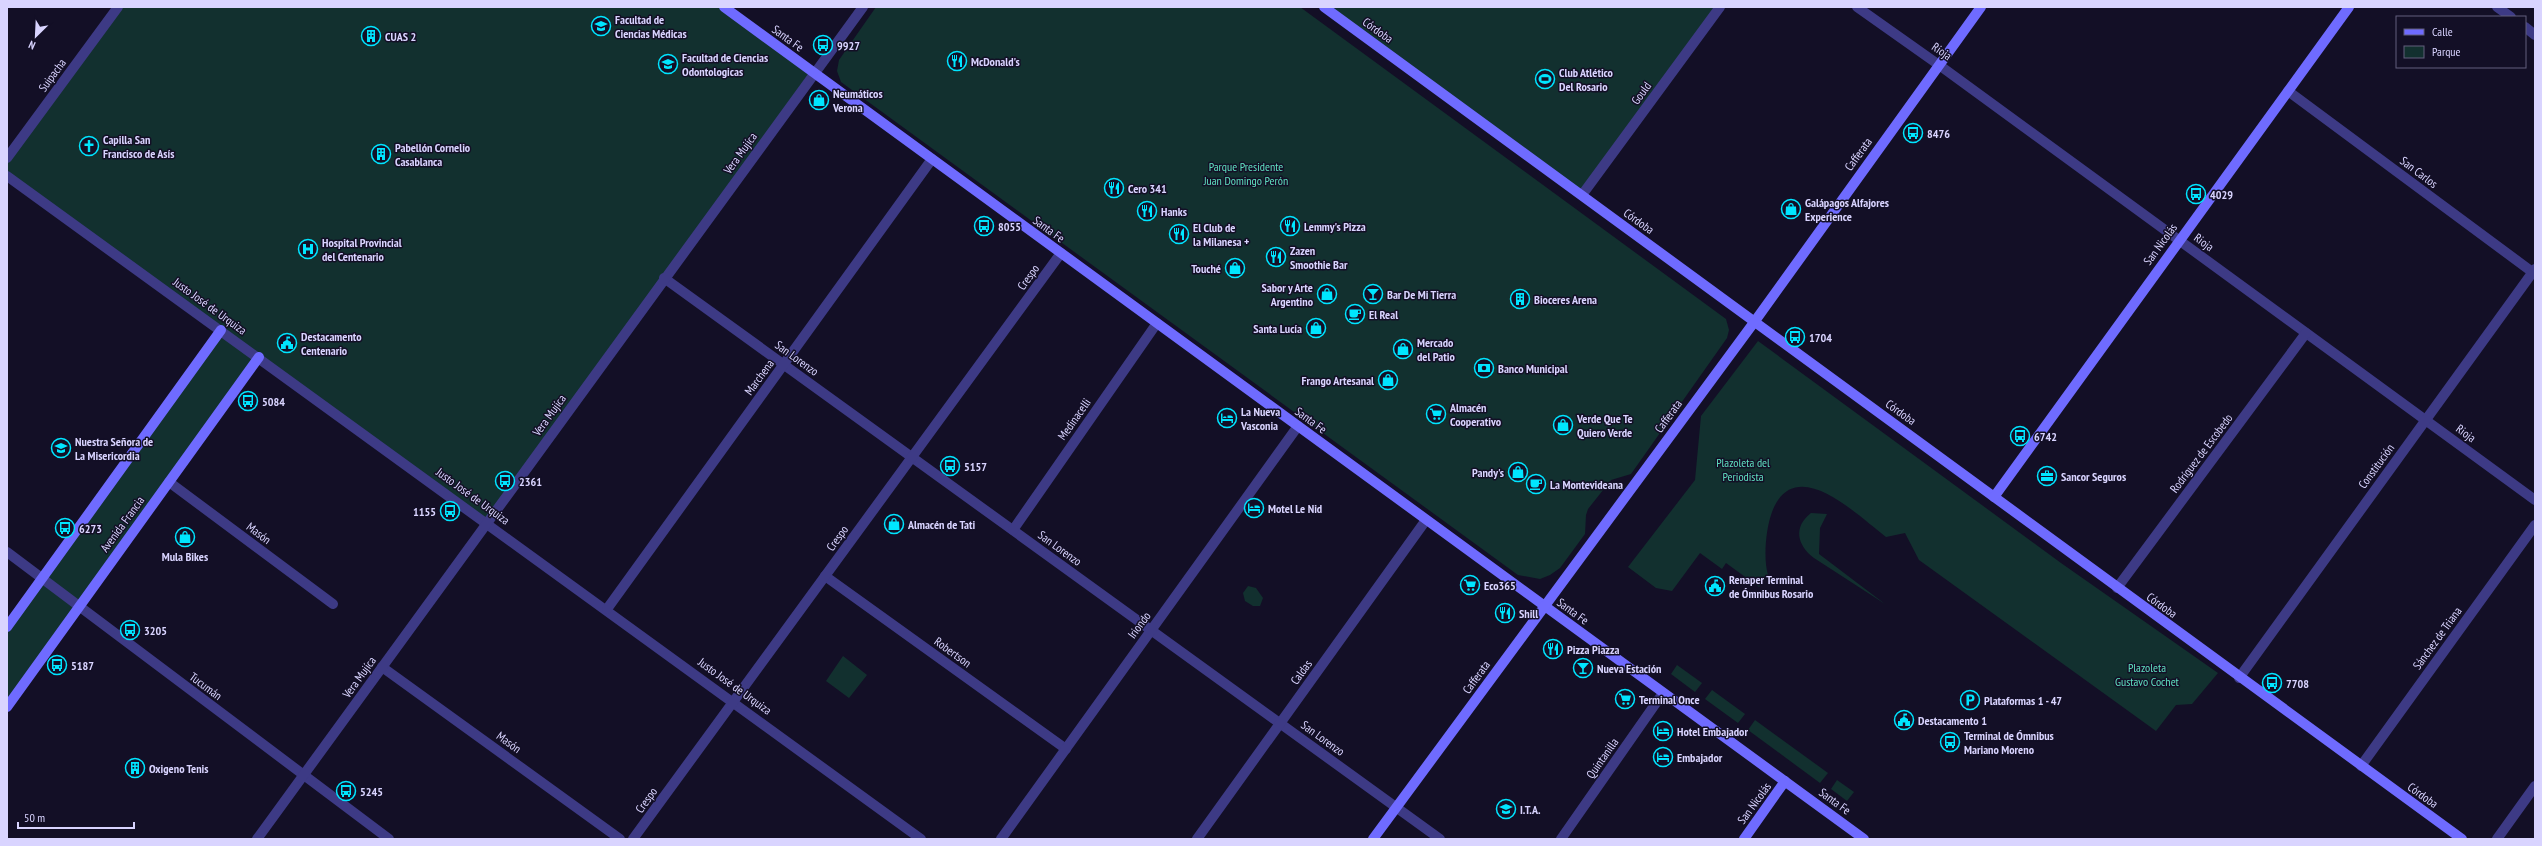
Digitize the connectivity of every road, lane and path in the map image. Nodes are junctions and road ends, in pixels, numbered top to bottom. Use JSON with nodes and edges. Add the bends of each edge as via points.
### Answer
{"nodes":[{"id":1,"x":118,"y":7,"type":"edge"},
{"id":2,"x":724,"y":7,"type":"edge"},
{"id":3,"x":862,"y":7,"type":"edge"},
{"id":4,"x":1324,"y":7,"type":"edge"},
{"id":5,"x":1720,"y":7,"type":"edge"},
{"id":6,"x":1857,"y":7,"type":"edge"},
{"id":7,"x":1981,"y":7,"type":"edge"},
{"id":8,"x":2349,"y":7,"type":"edge"},
{"id":9,"x":2497,"y":7,"type":"edge"},
{"id":10,"x":2510,"y":16,"type":"edge"},
{"id":11,"x":2526,"y":28,"type":"edge"},
{"id":12,"x":2535,"y":35,"type":"edge"},
{"id":13,"x":1939,"y":65,"type":"junction"},
{"id":14,"x":814,"y":73,"type":"junction"},
{"id":15,"x":2288,"y":91,"type":"junction"},
{"id":16,"x":7,"y":158,"type":"edge"},
{"id":17,"x":932,"y":159,"type":"junction"},
{"id":18,"x":7,"y":176,"type":"edge"},
{"id":19,"x":1582,"y":195,"type":"junction"},
{"id":20,"x":2178,"y":240,"type":"junction"},
{"id":21,"x":1061,"y":253,"type":"junction"},
{"id":22,"x":2534,"y":272,"type":"edge"},
{"id":23,"x":664,"y":278,"type":"junction"},
{"id":24,"x":1755,"y":321,"type":"junction"},
{"id":25,"x":1157,"y":324,"type":"junction"},
{"id":26,"x":221,"y":330,"type":"junction"},
{"id":27,"x":2306,"y":333,"type":"junction"},
{"id":28,"x":258,"y":357,"type":"junction"},
{"id":29,"x":784,"y":364,"type":"junction"},
{"id":30,"x":2426,"y":420,"type":"junction"},
{"id":31,"x":1298,"y":426,"type":"junction"},
{"id":32,"x":912,"y":457,"type":"junction"},
{"id":33,"x":169,"y":482,"type":"junction"},
{"id":34,"x":1994,"y":497,"type":"junction"},
{"id":35,"x":2535,"y":500,"type":"edge"},
{"id":36,"x":1426,"y":520,"type":"junction"},
{"id":37,"x":488,"y":522,"type":"junction"},
{"id":38,"x":2535,"y":525,"type":"edge"},
{"id":39,"x":1012,"y":530,"type":"junction"},
{"id":40,"x":7,"y":552,"type":"edge"},
{"id":41,"x":825,"y":576,"type":"junction"},
{"id":42,"x":42,"y":578,"type":"junction"},
{"id":43,"x":2117,"y":588,"type":"junction"},
{"id":44,"x":333,"y":604,"type":"dead end"},
{"id":45,"x":80,"y":606,"type":"junction"},
{"id":46,"x":1545,"y":606,"type":"junction"},
{"id":47,"x":607,"y":609,"type":"junction"},
{"id":48,"x":7,"y":627,"type":"edge"},
{"id":49,"x":1152,"y":630,"type":"junction"},
{"id":50,"x":382,"y":667,"type":"junction"},
{"id":51,"x":2239,"y":678,"type":"junction"},
{"id":52,"x":1663,"y":693,"type":"junction"},
{"id":53,"x":734,"y":702,"type":"junction"},
{"id":54,"x":7,"y":707,"type":"edge"},
{"id":55,"x":1280,"y":723,"type":"junction"},
{"id":56,"x":1066,"y":749,"type":"junction"},
{"id":57,"x":2361,"y":766,"type":"junction"},
{"id":58,"x":303,"y":776,"type":"junction"},
{"id":59,"x":1785,"y":781,"type":"junction"},
{"id":60,"x":2535,"y":786,"type":"edge"},
{"id":61,"x":1396,"y":807,"type":"junction"},
{"id":62,"x":257,"y":839,"type":"edge"},
{"id":63,"x":389,"y":839,"type":"edge"},
{"id":64,"x":620,"y":839,"type":"edge"},
{"id":65,"x":633,"y":839,"type":"edge"},
{"id":66,"x":921,"y":839,"type":"edge"},
{"id":67,"x":1001,"y":839,"type":"edge"},
{"id":68,"x":1198,"y":839,"type":"edge"},
{"id":69,"x":1373,"y":839,"type":"edge"},
{"id":70,"x":1440,"y":839,"type":"edge"},
{"id":71,"x":1561,"y":839,"type":"edge"},
{"id":72,"x":1744,"y":839,"type":"edge"},
{"id":73,"x":1864,"y":839,"type":"edge"},
{"id":74,"x":2462,"y":839,"type":"edge"},
{"id":75,"x":2496,"y":839,"type":"edge"}],
"edges":[{"from":1,"to":16,"type":"street","name":"Suipacha"},
{"from":2,"to":14,"type":"main road","name":"Santa Fe"},
{"from":3,"to":14,"type":"street","name":"Vera Mujíca"},
{"from":4,"to":19,"type":"main road","name":"Córdoba"},
{"from":5,"to":19,"type":"street","name":"Gould"},
{"from":6,"to":13,"type":"street","name":"Rioja"},
{"from":7,"to":13,"type":"main road","name":"Cafferata"},
{"from":8,"to":15,"type":"main road","name":"San Nicolás"},
{"from":9,"to":10,"type":"street"},
{"from":11,"to":12,"type":"street"},
{"from":13,"to":20,"type":"street","name":"Rioja"},
{"from":13,"to":24,"type":"main road","name":"Cafferata"},
{"from":14,"to":17,"type":"main road","name":"Santa Fe"},
{"from":14,"to":23,"type":"street","name":"Vera Mujíca"},
{"from":15,"to":20,"type":"main road","name":"San Nicolás"},
{"from":15,"to":22,"type":"street","name":"San Carlos"},
{"from":17,"to":21,"type":"main road","name":"Santa Fe"},
{"from":17,"to":29,"type":"street","name":"Marchena"},
{"from":18,"to":26,"type":"street","name":"Justo José de Urquiza"},
{"from":19,"to":24,"type":"main road","name":"Córdoba"},
{"from":20,"to":27,"type":"street","name":"Rioja"},
{"from":20,"to":34,"type":"main road","name":"San Nicolás"},
{"from":21,"to":25,"type":"main road","name":"Santa Fe"},
{"from":21,"to":32,"type":"street","name":"Crespo"},
{"from":22,"to":30,"type":"street","name":"Constitución"},
{"from":23,"to":29,"type":"street","name":"San Lorenzo"},
{"from":23,"to":37,"type":"street","name":"Vera Mujíca"},
{"from":24,"to":34,"type":"main road","name":"Córdoba"},
{"from":24,"to":46,"type":"main road","name":"Cafferata"},
{"from":25,"to":31,"type":"main road","name":"Santa Fe"},
{"from":25,"to":39,"type":"street","name":"Medinacelli"},
{"from":26,"to":28,"type":"street","name":"Justo José de Urquiza"},
{"from":26,"to":42,"type":"main road"},
{"from":27,"to":30,"type":"street","name":"Rioja"},
{"from":27,"to":43,"type":"street","name":"Rodríguez de Escobedo"},
{"from":28,"to":33,"type":"main road","name":"Avenida Francia"},
{"from":28,"to":37,"type":"street","name":"Justo José de Urquiza"},
{"from":29,"to":32,"type":"street","name":"San Lorenzo"},
{"from":29,"to":47,"type":"street","name":"Marchena"},
{"from":30,"to":35,"type":"street","name":"Rioja"},
{"from":30,"to":51,"type":"street","name":"Constitución"},
{"from":31,"to":36,"type":"main road","name":"Santa Fe"},
{"from":31,"to":49,"type":"street","name":"Iriondo"},
{"from":32,"to":39,"type":"street","name":"San Lorenzo"},
{"from":32,"to":41,"type":"street","name":"Crespo"},
{"from":33,"to":44,"type":"street","name":"Masón"},
{"from":33,"to":45,"type":"main road","name":"Avenida Francia"},
{"from":34,"to":43,"type":"main road","name":"Córdoba"},
{"from":36,"to":46,"type":"main road","name":"Santa Fe"},
{"from":36,"to":55,"type":"street","name":"Caldas"},
{"from":37,"to":47,"type":"street","name":"Justo José de Urquiza"},
{"from":37,"to":50,"type":"street","name":"Vera Mujíca"},
{"from":38,"to":57,"type":"street","name":"Sánchez de Triana"},
{"from":39,"to":49,"type":"street","name":"San Lorenzo"},
{"from":40,"to":42,"type":"street","name":"Tucumán"},
{"from":41,"to":53,"type":"street","name":"Crespo"},
{"from":41,"to":56,"type":"street","name":"Robertson"},
{"from":42,"to":45,"type":"street","name":"Tucumán"},
{"from":42,"to":48,"type":"main road"},
{"from":43,"to":51,"type":"main road","name":"Córdoba"},
{"from":45,"to":54,"type":"main road","name":"Avenida Francia"},
{"from":45,"to":58,"type":"street","name":"Tucumán"},
{"from":46,"to":52,"type":"main road","name":"Santa Fe"},
{"from":46,"to":61,"type":"main road","name":"Cafferata"},
{"from":47,"to":53,"type":"street","name":"Justo José de Urquiza"},
{"from":49,"to":55,"type":"street","name":"San Lorenzo"},
{"from":49,"to":56,"type":"street","name":"Iriondo"},
{"from":50,"to":58,"type":"street","name":"Vera Mujíca"},
{"from":50,"to":64,"type":"street","name":"Masón"},
{"from":51,"to":57,"type":"main road","name":"Córdoba"},
{"from":52,"to":59,"type":"main road","name":"Santa Fe"},
{"from":52,"to":71,"type":"street","name":"Quintanilla"},
{"from":53,"to":65,"type":"street","name":"Crespo"},
{"from":53,"to":66,"type":"street","name":"Justo José de Urquiza"},
{"from":55,"to":61,"type":"street","name":"San Lorenzo"},
{"from":55,"to":68,"type":"street","name":"Caldas"},
{"from":56,"to":67,"type":"street","name":"Iriondo"},
{"from":57,"to":74,"type":"main road","name":"Córdoba"},
{"from":58,"to":62,"type":"street","name":"Vera Mujíca"},
{"from":58,"to":63,"type":"street","name":"Tucumán"},
{"from":59,"to":72,"type":"main road","name":"San Nicolás"},
{"from":59,"to":73,"type":"main road","name":"Santa Fe"},
{"from":60,"to":75,"type":"street"},
{"from":61,"to":69,"type":"main road","name":"Cafferata"},
{"from":61,"to":70,"type":"street","name":"San Lorenzo"}]}
